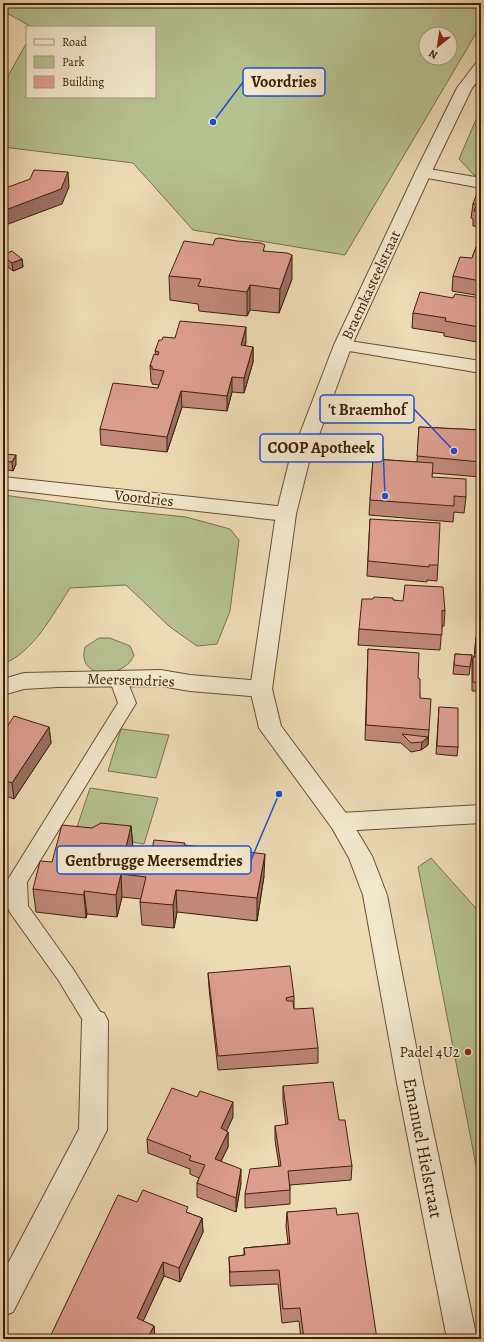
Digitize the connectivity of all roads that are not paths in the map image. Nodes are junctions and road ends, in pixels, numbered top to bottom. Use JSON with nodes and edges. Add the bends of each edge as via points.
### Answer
{"nodes":[{"id":1,"x":481,"y":66,"type":"edge"},
{"id":2,"x":423,"y":173,"type":"junction"},
{"id":3,"x":481,"y":182,"type":"edge"},
{"id":4,"x":343,"y":345,"type":"junction"},
{"id":5,"x":481,"y":367,"type":"edge"},
{"id":6,"x":3,"y":483,"type":"edge"},
{"id":7,"x":286,"y":514,"type":"junction"},
{"id":8,"x":118,"y":678,"type":"junction"},
{"id":9,"x":3,"y":687,"type":"edge"},
{"id":10,"x":261,"y":689,"type":"junction"},
{"id":11,"x":480,"y":817,"type":"edge"},
{"id":12,"x":340,"y":822,"type":"junction"},
{"id":13,"x":95,"y":1021,"type":"joint"},
{"id":14,"x":3,"y":1302,"type":"edge"},
{"id":15,"x":462,"y":1339,"type":"edge"}],
"edges":[{"from":1,"to":2,"type":"street","name":"Braemkasteelstraat","via":[[465,88]]},
{"from":2,"to":3,"type":"street"},
{"from":2,"to":4,"type":"street","name":"Braemkasteelstraat"},
{"from":4,"to":5,"type":"street"},
{"from":4,"to":7,"type":"street","name":"Braemkasteelstraat","via":[[299,462]]},
{"from":6,"to":7,"type":"street","name":"Voordries"},
{"from":7,"to":10,"type":"street"},
{"from":8,"to":9,"type":"street","name":"Meersemdries","via":[[24,681]]},
{"from":8,"to":10,"type":"street","name":"Meersemdries","via":[[161,678]]},
{"from":8,"to":13,"type":"lane","via":[[127,703],[17,881],[18,908]]},
{"from":10,"to":12,"type":"street","via":[[270,728]]},
{"from":11,"to":12,"type":"street"},
{"from":12,"to":15,"type":"street","name":"Emanuel Hielstraat","via":[[360,856],[375,895]]},
{"from":13,"to":14,"type":"street","via":[[93,1130]]}]}
